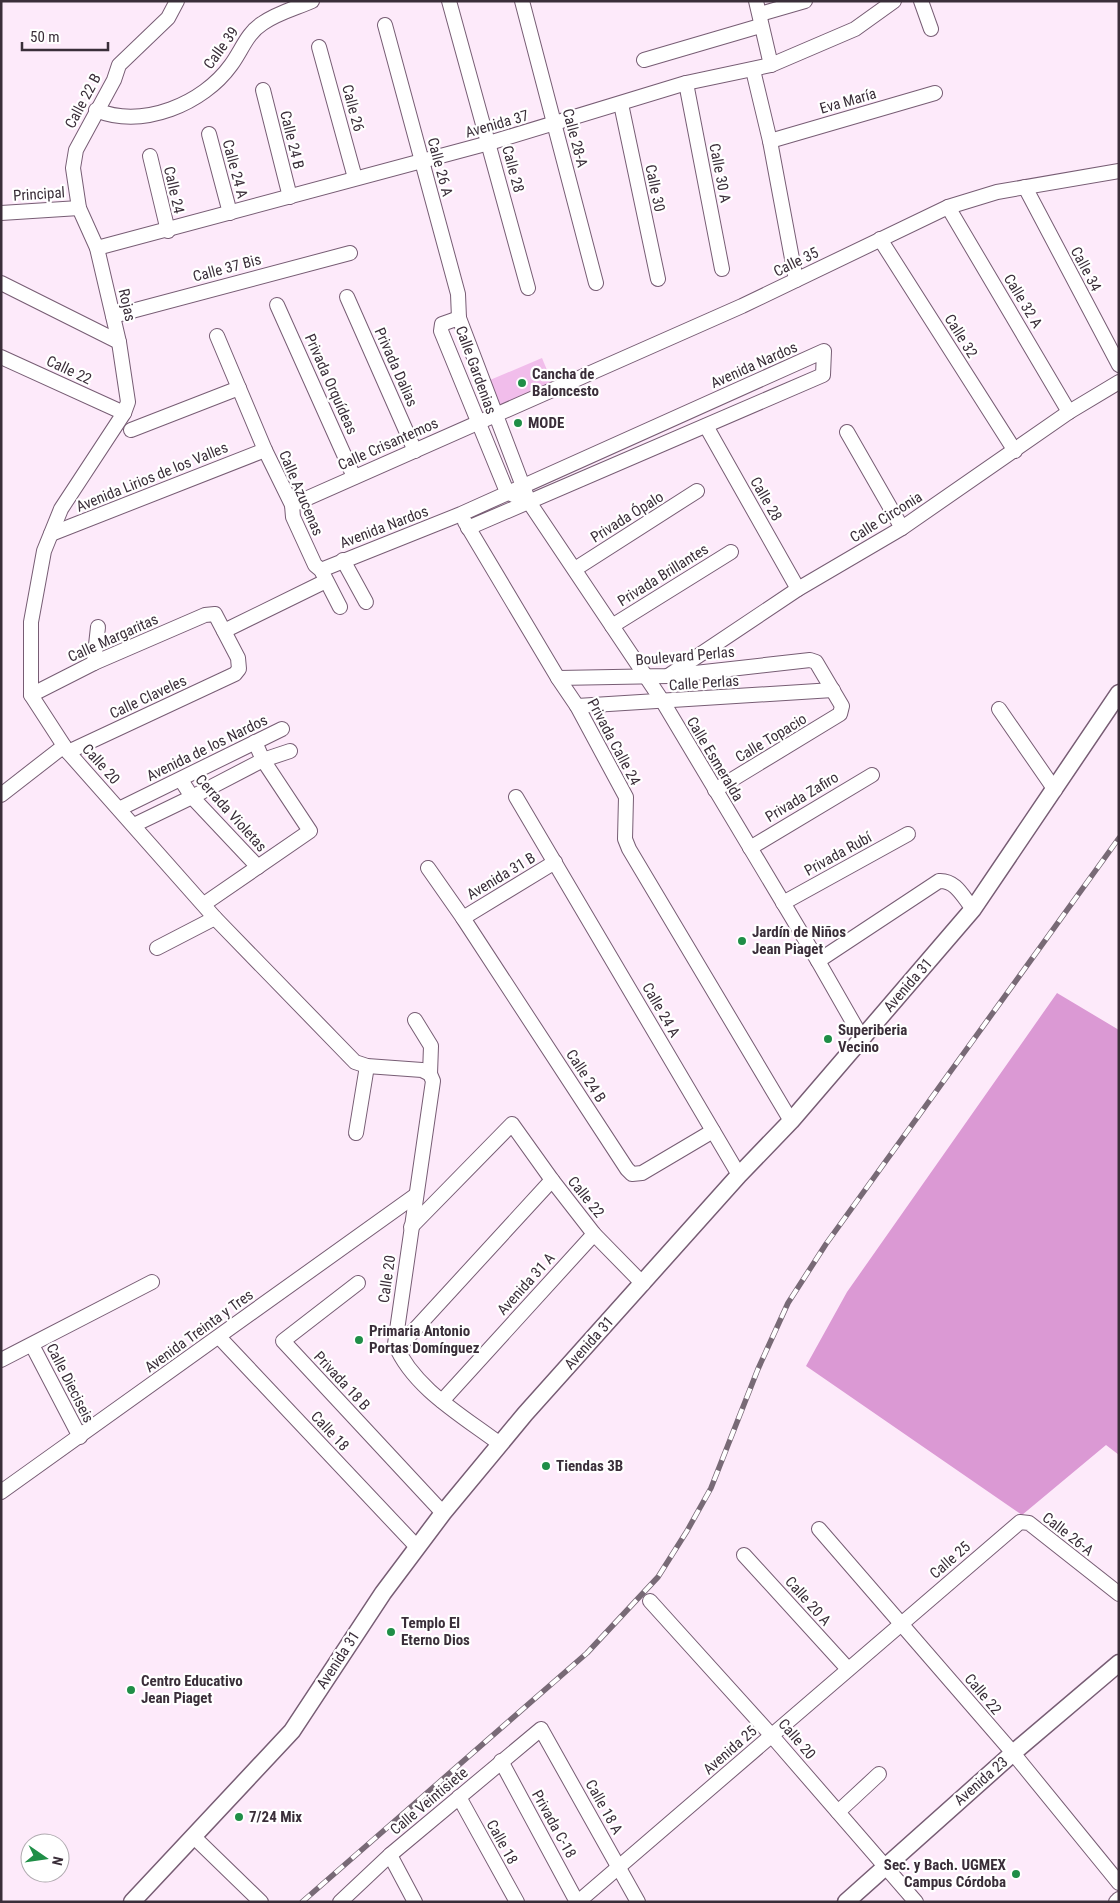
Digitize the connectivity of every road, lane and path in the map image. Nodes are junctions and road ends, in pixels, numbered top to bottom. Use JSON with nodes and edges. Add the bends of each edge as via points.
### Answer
{"nodes":[{"id":1,"x":177,"y":1,"type":"edge"},
{"id":2,"x":312,"y":1,"type":"edge"},
{"id":3,"x":449,"y":1,"type":"edge"},
{"id":4,"x":522,"y":1,"type":"edge"},
{"id":5,"x":805,"y":1,"type":"edge"},
{"id":6,"x":894,"y":1,"type":"edge"},
{"id":7,"x":921,"y":1,"type":"edge"},
{"id":8,"x":759,"y":14,"type":"edge"},
{"id":9,"x":385,"y":25,"type":"dead end"},
{"id":10,"x":931,"y":29,"type":"dead end"},
{"id":11,"x":319,"y":47,"type":"dead end"},
{"id":12,"x":644,"y":60,"type":"dead end"},
{"id":13,"x":771,"y":65,"type":"junction"},
{"id":14,"x":753,"y":70,"type":"junction"},
{"id":15,"x":686,"y":83,"type":"junction"},
{"id":16,"x":263,"y":90,"type":"dead end"},
{"id":17,"x":935,"y":92,"type":"dead end"},
{"id":18,"x":621,"y":104,"type":"junction"},
{"id":19,"x":96,"y":110,"type":"junction"},
{"id":20,"x":555,"y":125,"type":"junction"},
{"id":21,"x":209,"y":134,"type":"dead end"},
{"id":22,"x":770,"y":141,"type":"junction"},
{"id":23,"x":489,"y":143,"type":"junction"},
{"id":24,"x":150,"y":156,"type":"dead end"},
{"id":25,"x":422,"y":161,"type":"junction"},
{"id":26,"x":1119,"y":171,"type":"edge"},
{"id":27,"x":355,"y":178,"type":"junction"},
{"id":28,"x":1025,"y":187,"type":"junction"},
{"id":29,"x":290,"y":197,"type":"junction"},
{"id":30,"x":948,"y":207,"type":"junction"},
{"id":31,"x":79,"y":208,"type":"junction"},
{"id":32,"x":1,"y":213,"type":"edge"},
{"id":33,"x":230,"y":213,"type":"junction"},
{"id":34,"x":168,"y":231,"type":"junction"},
{"id":35,"x":880,"y":239,"type":"junction"},
{"id":36,"x":97,"y":248,"type":"junction"},
{"id":37,"x":350,"y":253,"type":"dead end"},
{"id":38,"x":722,"y":269,"type":"dead end"},
{"id":39,"x":658,"y":279,"type":"dead end"},
{"id":40,"x":796,"y":280,"type":"junction"},
{"id":41,"x":1,"y":283,"type":"edge"},
{"id":42,"x":596,"y":283,"type":"dead end"},
{"id":43,"x":528,"y":288,"type":"dead end"},
{"id":44,"x":347,"y":297,"type":"dead end"},
{"id":45,"x":277,"y":305,"type":"dead end"},
{"id":46,"x":113,"y":316,"type":"junction"},
{"id":47,"x":460,"y":318,"type":"junction"},
{"id":48,"x":217,"y":336,"type":"dead end"},
{"id":49,"x":119,"y":342,"type":"junction"},
{"id":50,"x":1,"y":357,"type":"edge"},
{"id":51,"x":1119,"y":365,"type":"edge"},
{"id":52,"x":1119,"y":382,"type":"edge"},
{"id":53,"x":239,"y":388,"type":"junction"},
{"id":54,"x":1070,"y":412,"type":"junction"},
{"id":55,"x":124,"y":413,"type":"junction"},
{"id":56,"x":497,"y":414,"type":"junction"},
{"id":57,"x":477,"y":423,"type":"junction"},
{"id":58,"x":706,"y":426,"type":"junction"},
{"id":59,"x":131,"y":430,"type":"dead end"},
{"id":60,"x":847,"y":432,"type":"dead end"},
{"id":61,"x":265,"y":450,"type":"junction"},
{"id":62,"x":415,"y":451,"type":"junction"},
{"id":63,"x":1015,"y":451,"type":"junction"},
{"id":64,"x":354,"y":477,"type":"junction"},
{"id":65,"x":524,"y":485,"type":"junction"},
{"id":66,"x":697,"y":491,"type":"dead end"},
{"id":67,"x":507,"y":492,"type":"junction"},
{"id":68,"x":529,"y":502,"type":"junction"},
{"id":69,"x":292,"y":505,"type":"junction"},
{"id":70,"x":461,"y":514,"type":"junction"},
{"id":71,"x":468,"y":528,"type":"junction"},
{"id":72,"x":902,"y":528,"type":"junction"},
{"id":73,"x":51,"y":534,"type":"junction"},
{"id":74,"x":731,"y":552,"type":"dead end"},
{"id":75,"x":342,"y":560,"type":"junction"},
{"id":76,"x":575,"y":569,"type":"junction"},
{"id":77,"x":324,"y":576,"type":"junction"},
{"id":78,"x":798,"y":589,"type":"junction"},
{"id":79,"x":366,"y":602,"type":"dead end"},
{"id":80,"x":340,"y":607,"type":"dead end"},
{"id":81,"x":612,"y":626,"type":"junction"},
{"id":82,"x":98,"y":627,"type":"dead end"},
{"id":83,"x":224,"y":631,"type":"junction"},
{"id":84,"x":94,"y":663,"type":"junction"},
{"id":85,"x":646,"y":676,"type":"junction"},
{"id":86,"x":668,"y":676,"type":"junction"},
{"id":87,"x":558,"y":678,"type":"junction"},
{"id":88,"x":833,"y":690,"type":"junction"},
{"id":89,"x":1119,"y":693,"type":"edge"},
{"id":90,"x":31,"y":695,"type":"junction"},
{"id":91,"x":663,"y":702,"type":"junction"},
{"id":92,"x":577,"y":706,"type":"junction"},
{"id":93,"x":999,"y":709,"type":"dead end"},
{"id":94,"x":282,"y":728,"type":"dead end"},
{"id":95,"x":256,"y":742,"type":"junction"},
{"id":96,"x":66,"y":749,"type":"junction"},
{"id":97,"x":290,"y":750,"type":"dead end"},
{"id":98,"x":263,"y":760,"type":"junction"},
{"id":99,"x":872,"y":775,"type":"dead end"},
{"id":100,"x":181,"y":780,"type":"junction"},
{"id":101,"x":715,"y":790,"type":"junction"},
{"id":102,"x":1055,"y":790,"type":"junction"},
{"id":103,"x":1,"y":795,"type":"edge"},
{"id":104,"x":192,"y":797,"type":"junction"},
{"id":105,"x":516,"y":797,"type":"dead end"},
{"id":106,"x":120,"y":809,"type":"junction"},
{"id":107,"x":134,"y":825,"type":"junction"},
{"id":108,"x":908,"y":834,"type":"dead end"},
{"id":109,"x":750,"y":848,"type":"junction"},
{"id":110,"x":555,"y":862,"type":"junction"},
{"id":111,"x":258,"y":867,"type":"junction"},
{"id":112,"x":428,"y":868,"type":"dead end"},
{"id":113,"x":783,"y":903,"type":"junction"},
{"id":114,"x":204,"y":904,"type":"junction"},
{"id":115,"x":973,"y":909,"type":"junction"},
{"id":116,"x":216,"y":918,"type":"junction"},
{"id":117,"x":463,"y":918,"type":"junction"},
{"id":118,"x":157,"y":948,"type":"dead end"},
{"id":119,"x":818,"y":961,"type":"junction"},
{"id":120,"x":416,"y":1020,"type":"dead end"},
{"id":121,"x":862,"y":1038,"type":"junction"},
{"id":122,"x":368,"y":1066,"type":"junction"},
{"id":123,"x":430,"y":1074,"type":"junction"},
{"id":124,"x":791,"y":1121,"type":"junction"},
{"id":125,"x":713,"y":1131,"type":"junction"},
{"id":126,"x":356,"y":1133,"type":"dead end"},
{"id":127,"x":739,"y":1175,"type":"junction"},
{"id":128,"x":552,"y":1180,"type":"junction"},
{"id":129,"x":416,"y":1195,"type":"junction"},
{"id":130,"x":411,"y":1228,"type":"junction"},
{"id":131,"x":594,"y":1234,"type":"junction"},
{"id":132,"x":152,"y":1282,"type":"dead end"},
{"id":133,"x":358,"y":1283,"type":"dead end"},
{"id":134,"x":643,"y":1284,"type":"junction"},
{"id":135,"x":219,"y":1337,"type":"junction"},
{"id":136,"x":32,"y":1345,"type":"junction"},
{"id":137,"x":397,"y":1349,"type":"junction"},
{"id":138,"x":1,"y":1360,"type":"edge"},
{"id":139,"x":442,"y":1401,"type":"junction"},
{"id":140,"x":80,"y":1437,"type":"junction"},
{"id":141,"x":500,"y":1444,"type":"junction"},
{"id":142,"x":1,"y":1492,"type":"edge"},
{"id":143,"x":443,"y":1513,"type":"junction"},
{"id":144,"x":1020,"y":1522,"type":"joint"},
{"id":145,"x":819,"y":1529,"type":"dead end"},
{"id":146,"x":417,"y":1547,"type":"junction"},
{"id":147,"x":744,"y":1555,"type":"dead end"},
{"id":148,"x":1119,"y":1594,"type":"edge"},
{"id":149,"x":650,"y":1601,"type":"dead end"},
{"id":150,"x":902,"y":1623,"type":"junction"},
{"id":151,"x":1119,"y":1663,"type":"edge"},
{"id":152,"x":848,"y":1669,"type":"junction"},
{"id":153,"x":541,"y":1728,"type":"joint"},
{"id":154,"x":772,"y":1736,"type":"junction"},
{"id":155,"x":1013,"y":1754,"type":"junction"},
{"id":156,"x":501,"y":1761,"type":"junction"},
{"id":157,"x":879,"y":1774,"type":"dead end"},
{"id":158,"x":459,"y":1797,"type":"junction"},
{"id":159,"x":838,"y":1812,"type":"junction"},
{"id":160,"x":194,"y":1837,"type":"junction"},
{"id":161,"x":390,"y":1855,"type":"junction"},
{"id":162,"x":885,"y":1866,"type":"junction"},
{"id":163,"x":618,"y":1867,"type":"junction"},
{"id":164,"x":1119,"y":1883,"type":"edge"},
{"id":165,"x":132,"y":1902,"type":"edge"},
{"id":166,"x":261,"y":1902,"type":"edge"},
{"id":167,"x":340,"y":1902,"type":"edge"},
{"id":168,"x":415,"y":1902,"type":"edge"},
{"id":169,"x":517,"y":1902,"type":"edge"},
{"id":170,"x":578,"y":1902,"type":"edge"},
{"id":171,"x":638,"y":1902,"type":"edge"},
{"id":172,"x":846,"y":1902,"type":"edge"},
{"id":173,"x":916,"y":1902,"type":"edge"}],
"edges":[{"from":1,"to":19,"type":"street","name":"Calle 22 B","via":[[168,18],[119,65]]},
{"from":2,"to":19,"type":"street","name":"Calle 39","via":[[263,23],[247,37],[231,65],[212,86],[194,99],[150,115],[120,115]]},
{"from":3,"to":23,"type":"street","name":"Calle 28"},
{"from":4,"to":20,"type":"street","name":"Calle 28-A"},
{"from":5,"to":8,"type":"street"},
{"from":6,"to":13,"type":"street","name":"Avenida 37","via":[[855,29]]},
{"from":7,"to":10,"type":"street"},
{"from":8,"to":12,"type":"street"},
{"from":8,"to":13,"type":"street"},
{"from":9,"to":25,"type":"street","name":"Calle 26 A"},
{"from":11,"to":27,"type":"street","name":"Calle 26"},
{"from":13,"to":14,"type":"street","name":"Avenida 37"},
{"from":14,"to":15,"type":"street","name":"Avenida 37"},
{"from":14,"to":22,"type":"street"},
{"from":15,"to":18,"type":"street","name":"Avenida 37"},
{"from":15,"to":38,"type":"street","name":"Calle 30 A"},
{"from":16,"to":29,"type":"street","name":"Calle 24 B"},
{"from":17,"to":22,"type":"street","name":"Eva María"},
{"from":18,"to":20,"type":"street","name":"Avenida 37"},
{"from":18,"to":39,"type":"street","name":"Calle 30"},
{"from":19,"to":31,"type":"street","name":"Calle 22 B","via":[[76,150],[73,168]]},
{"from":20,"to":23,"type":"street","name":"Avenida 37"},
{"from":20,"to":42,"type":"street","name":"Calle 28-A"},
{"from":21,"to":33,"type":"street","name":"Calle 24 A"},
{"from":22,"to":40,"type":"street"},
{"from":23,"to":25,"type":"street","name":"Avenida 37"},
{"from":23,"to":43,"type":"street","name":"Calle 28"},
{"from":24,"to":34,"type":"street","name":"Calle 24"},
{"from":25,"to":27,"type":"street","name":"Avenida 37"},
{"from":25,"to":47,"type":"street","name":"Calle 26 A","via":[[458,294]]},
{"from":26,"to":28,"type":"street","name":"Calle 35"},
{"from":27,"to":29,"type":"street","name":"Avenida 37"},
{"from":28,"to":30,"type":"street","name":"Calle 35"},
{"from":28,"to":51,"type":"street","name":"Calle 34"},
{"from":29,"to":33,"type":"street","name":"Avenida 37"},
{"from":30,"to":35,"type":"street","name":"Calle 35"},
{"from":30,"to":54,"type":"street","name":"Calle 32 A"},
{"from":31,"to":32,"type":"street","name":"Principal"},
{"from":31,"to":36,"type":"street","name":"Rojas"},
{"from":33,"to":34,"type":"street","name":"Avenida 37"},
{"from":34,"to":36,"type":"street","name":"Avenida 37"},
{"from":35,"to":40,"type":"street","name":"Calle 35"},
{"from":35,"to":63,"type":"street","name":"Calle 32"},
{"from":36,"to":46,"type":"street","name":"Rojas"},
{"from":37,"to":46,"type":"street","name":"Calle 37 Bis"},
{"from":40,"to":56,"type":"street","name":"Calle 35"},
{"from":41,"to":49,"type":"street"},
{"from":44,"to":62,"type":"street","name":"Privada Dalias"},
{"from":45,"to":64,"type":"street","name":"Privada Orquídeas"},
{"from":46,"to":49,"type":"street","name":"Rojas"},
{"from":47,"to":56,"type":"street","name":"Calle Gardenias"},
{"from":47,"to":57,"type":"street","name":"Calle Gardenias","via":[[442,324],[441,331]]},
{"from":48,"to":53,"type":"street","name":"Calle Azucenas"},
{"from":49,"to":55,"type":"street","name":"Rojas","via":[[128,402]]},
{"from":50,"to":55,"type":"street","name":"Calle 22"},
{"from":52,"to":54,"type":"street","name":"Calle Circonia"},
{"from":53,"to":59,"type":"street"},
{"from":53,"to":61,"type":"street","name":"Calle Azucenas"},
{"from":54,"to":63,"type":"street","name":"Calle Circonia"},
{"from":55,"to":73,"type":"street","via":[[61,509]]},
{"from":56,"to":57,"type":"street","name":"Calle Crisantemos"},
{"from":56,"to":65,"type":"street","name":"Calle Gardenias"},
{"from":57,"to":62,"type":"street","name":"Calle Crisantemos"},
{"from":57,"to":67,"type":"street","name":"Calle Gardenias"},
{"from":58,"to":65,"type":"street","name":"Avenida Nardos","via":[[823,375],[824,351]]},
{"from":58,"to":68,"type":"street","name":"Avenida Nardos"},
{"from":58,"to":78,"type":"street","name":"Calle 28"},
{"from":60,"to":72,"type":"street"},
{"from":61,"to":69,"type":"street","name":"Calle Azucenas"},
{"from":61,"to":73,"type":"street","name":"Avenida Lirios de los Valles"},
{"from":62,"to":64,"type":"street","name":"Calle Crisantemos"},
{"from":63,"to":72,"type":"street","name":"Calle Circonia"},
{"from":64,"to":69,"type":"street","name":"Calle Crisantemos"},
{"from":65,"to":67,"type":"street","name":"Avenida Nardos"},
{"from":65,"to":68,"type":"street","name":"Calle Gardenias"},
{"from":66,"to":76,"type":"street","name":"Privada Ópalo"},
{"from":67,"to":68,"type":"street"},
{"from":67,"to":70,"type":"street","name":"Avenida Nardos"},
{"from":68,"to":71,"type":"street","name":"Avenida Nardos"},
{"from":68,"to":76,"type":"street","name":"Calle Esmeralda"},
{"from":69,"to":77,"type":"street","name":"Calle Azucenas","via":[[293,517]]},
{"from":70,"to":71,"type":"street","name":"Privada Calle 24"},
{"from":70,"to":75,"type":"street","name":"Avenida Nardos"},
{"from":71,"to":87,"type":"street","name":"Privada Calle 24"},
{"from":72,"to":78,"type":"street","name":"Calle Circonia"},
{"from":73,"to":90,"type":"street","via":[[44,551],[31,622]]},
{"from":74,"to":81,"type":"street","name":"Privada Brillantes"},
{"from":75,"to":77,"type":"street","name":"Avenida Nardos"},
{"from":75,"to":79,"type":"street"},
{"from":76,"to":81,"type":"street","name":"Calle Esmeralda"},
{"from":77,"to":80,"type":"street","name":"Calle Azucenas"},
{"from":77,"to":83,"type":"street","name":"Avenida Nardos"},
{"from":78,"to":86,"type":"street","name":"Calle Circonia"},
{"from":81,"to":85,"type":"street","name":"Calle Esmeralda"},
{"from":82,"to":84,"type":"street"},
{"from":83,"to":84,"type":"street","name":"Calle Margaritas","via":[[215,614],[210,613]]},
{"from":83,"to":96,"type":"street","name":"Calle Claveles","via":[[238,658],[239,669],[235,674]]},
{"from":84,"to":90,"type":"street","name":"Calle Margaritas"},
{"from":85,"to":86,"type":"street","name":"Boulevard Perlas"},
{"from":85,"to":87,"type":"street","name":"Boulevard Perlas"},
{"from":85,"to":91,"type":"street","name":"Calle Esmeralda"},
{"from":86,"to":88,"type":"street","name":"Boulevard Perlas","via":[[814,660]]},
{"from":87,"to":92,"type":"street","name":"Privada Calle 24"},
{"from":88,"to":91,"type":"street","name":"Calle Perlas"},
{"from":88,"to":101,"type":"street","name":"Calle Topacio","via":[[842,711],[786,749]]},
{"from":89,"to":102,"type":"street","name":"Avenida 31"},
{"from":90,"to":96,"type":"street","name":"Calle 20"},
{"from":91,"to":92,"type":"street","name":"Calle Perlas"},
{"from":91,"to":101,"type":"street","name":"Calle Esmeralda"},
{"from":92,"to":124,"type":"street","name":"Privada Calle 24","via":[[626,796],[625,839],[629,849]]},
{"from":93,"to":102,"type":"street"},
{"from":94,"to":95,"type":"street","name":"Avenida de los Nardos"},
{"from":95,"to":98,"type":"street"},
{"from":95,"to":100,"type":"street","name":"Avenida de los Nardos"},
{"from":96,"to":103,"type":"street","name":"Calle Claveles"},
{"from":96,"to":106,"type":"street","name":"Calle 20"},
{"from":97,"to":98,"type":"street"},
{"from":98,"to":104,"type":"street"},
{"from":98,"to":111,"type":"street","via":[[310,831]]},
{"from":99,"to":109,"type":"street","name":"Privada Zafiro"},
{"from":100,"to":104,"type":"street","name":"Cerrada Violetas"},
{"from":100,"to":106,"type":"street","name":"Avenida de los Nardos"},
{"from":101,"to":109,"type":"street","name":"Calle Esmeralda"},
{"from":102,"to":115,"type":"street","name":"Avenida 31"},
{"from":104,"to":107,"type":"street"},
{"from":104,"to":111,"type":"street","name":"Cerrada Violetas"},
{"from":105,"to":110,"type":"street","name":"Calle 24 A"},
{"from":106,"to":107,"type":"street","name":"Calle 20"},
{"from":107,"to":114,"type":"street","name":"Calle 20"},
{"from":108,"to":113,"type":"street","name":"Privada Rubí"},
{"from":109,"to":113,"type":"street","name":"Calle Esmeralda"},
{"from":110,"to":117,"type":"street","name":"Avenida 31 B"},
{"from":110,"to":125,"type":"street","name":"Calle 24 A"},
{"from":111,"to":114,"type":"street"},
{"from":112,"to":117,"type":"street"},
{"from":113,"to":119,"type":"street","name":"Calle Esmeralda"},
{"from":114,"to":116,"type":"street","name":"Calle 20"},
{"from":115,"to":119,"type":"street","via":[[953,884],[939,882]]},
{"from":115,"to":121,"type":"street","name":"Avenida 31"},
{"from":116,"to":118,"type":"street"},
{"from":116,"to":122,"type":"street","name":"Calle 20","via":[[356,1062]]},
{"from":117,"to":125,"type":"street","name":"Calle 24 B","via":[[632,1174],[642,1173]]},
{"from":119,"to":121,"type":"street","name":"Calle Esmeralda"},
{"from":120,"to":123,"type":"street","name":"Calle 20","via":[[431,1046]]},
{"from":121,"to":124,"type":"street","name":"Avenida 31"},
{"from":122,"to":123,"type":"street","name":"Calle 20","via":[[422,1070]]},
{"from":122,"to":126,"type":"street"},
{"from":123,"to":129,"type":"street","name":"Calle 20","via":[[433,1082]]},
{"from":124,"to":127,"type":"street","name":"Avenida 31"},
{"from":125,"to":127,"type":"street","name":"Calle 24 A"},
{"from":127,"to":134,"type":"street","name":"Avenida 31"},
{"from":128,"to":130,"type":"street","name":"Calle 22","via":[[512,1124]]},
{"from":128,"to":131,"type":"street","name":"Calle 22"},
{"from":128,"to":137,"type":"street"},
{"from":129,"to":130,"type":"street","name":"Calle 20"},
{"from":129,"to":135,"type":"street","name":"Avenida Treinta y Tres"},
{"from":130,"to":137,"type":"street","name":"Calle 20","via":[[394,1337]]},
{"from":131,"to":134,"type":"street","name":"Calle 22"},
{"from":131,"to":139,"type":"street","name":"Avenida 31 A"},
{"from":132,"to":136,"type":"street"},
{"from":133,"to":143,"type":"street","name":"Privada 18 B","via":[[283,1341]]},
{"from":134,"to":141,"type":"street","name":"Avenida 31"},
{"from":135,"to":140,"type":"street","name":"Avenida Treinta y Tres"},
{"from":135,"to":146,"type":"street","name":"Calle 18"},
{"from":136,"to":138,"type":"street"},
{"from":136,"to":140,"type":"street","name":"Calle Dieciseis"},
{"from":137,"to":139,"type":"street","via":[[407,1365]]},
{"from":139,"to":141,"type":"street"},
{"from":140,"to":142,"type":"street","name":"Avenida Treinta y Tres"},
{"from":141,"to":143,"type":"street","name":"Avenida 31"},
{"from":143,"to":146,"type":"street","name":"Avenida 31"},
{"from":144,"to":148,"type":"street","name":"Calle 26-A","via":[[1030,1524]]},
{"from":144,"to":150,"type":"street","name":"Calle 25"},
{"from":145,"to":150,"type":"street","name":"Calle 22"},
{"from":146,"to":160,"type":"street","name":"Avenida 31","via":[[292,1731]]},
{"from":147,"to":152,"type":"street","name":"Calle 20 A"},
{"from":149,"to":154,"type":"street","name":"Calle 20"},
{"from":150,"to":152,"type":"street","name":"Avenida 25"},
{"from":150,"to":155,"type":"street","name":"Calle 22"},
{"from":151,"to":155,"type":"street","name":"Avenida 23"},
{"from":152,"to":154,"type":"street","name":"Avenida 25"},
{"from":153,"to":156,"type":"street","name":"Calle Veintisiete"},
{"from":153,"to":163,"type":"street","name":"Calle 18 A"},
{"from":154,"to":159,"type":"street","name":"Calle 20"},
{"from":154,"to":163,"type":"street","name":"Avenida 25"},
{"from":155,"to":162,"type":"street","name":"Avenida 23"},
{"from":155,"to":164,"type":"street","name":"Calle 22"},
{"from":156,"to":158,"type":"street","name":"Calle Veintisiete"},
{"from":156,"to":170,"type":"street","name":"Privada C-18"},
{"from":157,"to":159,"type":"street"},
{"from":158,"to":161,"type":"street","name":"Calle Veintisiete"},
{"from":158,"to":169,"type":"street","name":"Calle 18"},
{"from":159,"to":162,"type":"street","name":"Calle 20"},
{"from":160,"to":165,"type":"street","name":"Avenida 31"},
{"from":160,"to":166,"type":"street"},
{"from":161,"to":167,"type":"street","name":"Calle Veintisiete"},
{"from":161,"to":168,"type":"street"},
{"from":162,"to":172,"type":"street","name":"Avenida 23"},
{"from":162,"to":173,"type":"street","name":"Calle 20"},
{"from":163,"to":170,"type":"street","name":"Avenida 25"},
{"from":163,"to":171,"type":"street","name":"Calle 18 A"}]}
